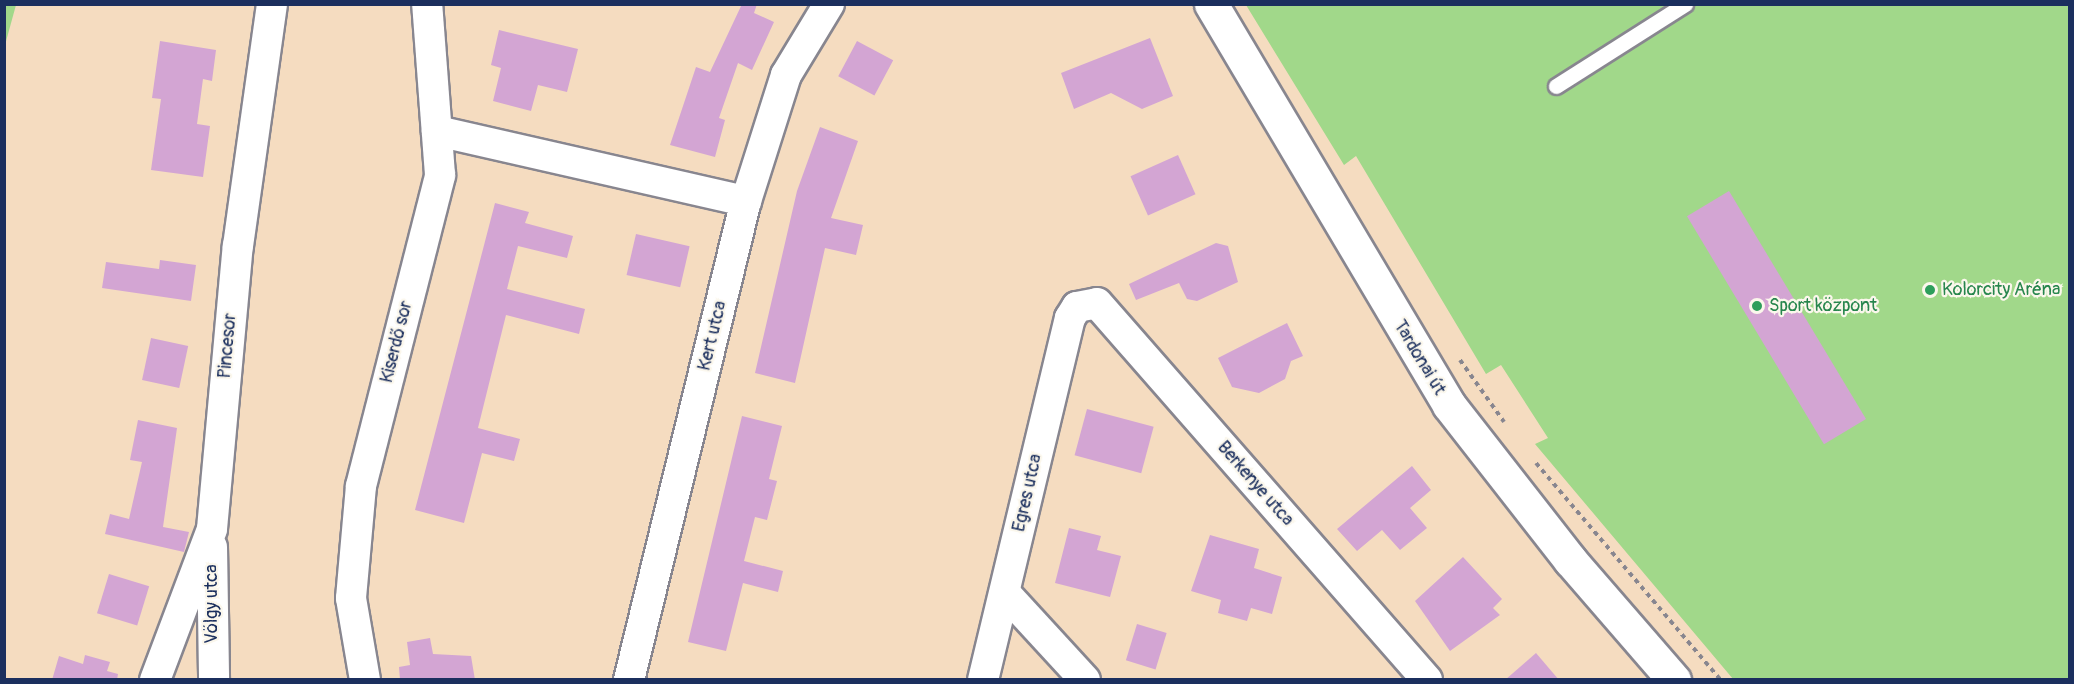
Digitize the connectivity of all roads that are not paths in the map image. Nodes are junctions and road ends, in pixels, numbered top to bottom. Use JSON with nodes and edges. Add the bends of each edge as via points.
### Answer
{"nodes":[{"id":1,"x":272,"y":4,"type":"edge"},
{"id":2,"x":427,"y":4,"type":"edge"},
{"id":3,"x":829,"y":4,"type":"edge"},
{"id":4,"x":1211,"y":4,"type":"edge"},
{"id":5,"x":1685,"y":4,"type":"edge"},
{"id":6,"x":1556,"y":86,"type":"dead end"},
{"id":7,"x":437,"y":131,"type":"junction"},
{"id":8,"x":746,"y":201,"type":"junction"},
{"id":9,"x":1077,"y":308,"type":"joint"},
{"id":10,"x":212,"y":529,"type":"junction"},
{"id":11,"x":1005,"y":593,"type":"junction"},
{"id":12,"x":155,"y":680,"type":"edge"},
{"id":13,"x":214,"y":680,"type":"edge"},
{"id":14,"x":364,"y":680,"type":"edge"},
{"id":15,"x":629,"y":680,"type":"edge"},
{"id":16,"x":983,"y":680,"type":"edge"},
{"id":17,"x":1085,"y":680,"type":"edge"},
{"id":18,"x":1427,"y":680,"type":"edge"},
{"id":19,"x":1674,"y":680,"type":"edge"}],
"edges":[{"from":1,"to":10,"type":"street","name":"Pincesor","via":[[238,246]]},
{"from":2,"to":7,"type":"street","name":"Kiserdő sor"},
{"from":3,"to":8,"type":"street","name":"Kert utca","via":[[786,75]]},
{"from":4,"to":19,"type":"street","name":"Tardonai út","via":[[1449,405],[1570,560]]},
{"from":5,"to":6,"type":"lane"},
{"from":7,"to":8,"type":"street"},
{"from":7,"to":14,"type":"street","name":"Kiserdő sor","via":[[440,175],[361,486],[351,598]]},
{"from":8,"to":15,"type":"street","name":"Kert utca"},
{"from":9,"to":11,"type":"street","name":"Egres utca","via":[[1070,318]]},
{"from":9,"to":18,"type":"street","name":"Berkenye utca","via":[[1096,303]]},
{"from":10,"to":12,"type":"street","name":"Pincesor"},
{"from":10,"to":13,"type":"street","name":"Völgy utca"},
{"from":11,"to":16,"type":"street","name":"Egres utca"},
{"from":11,"to":17,"type":"street"}]}
